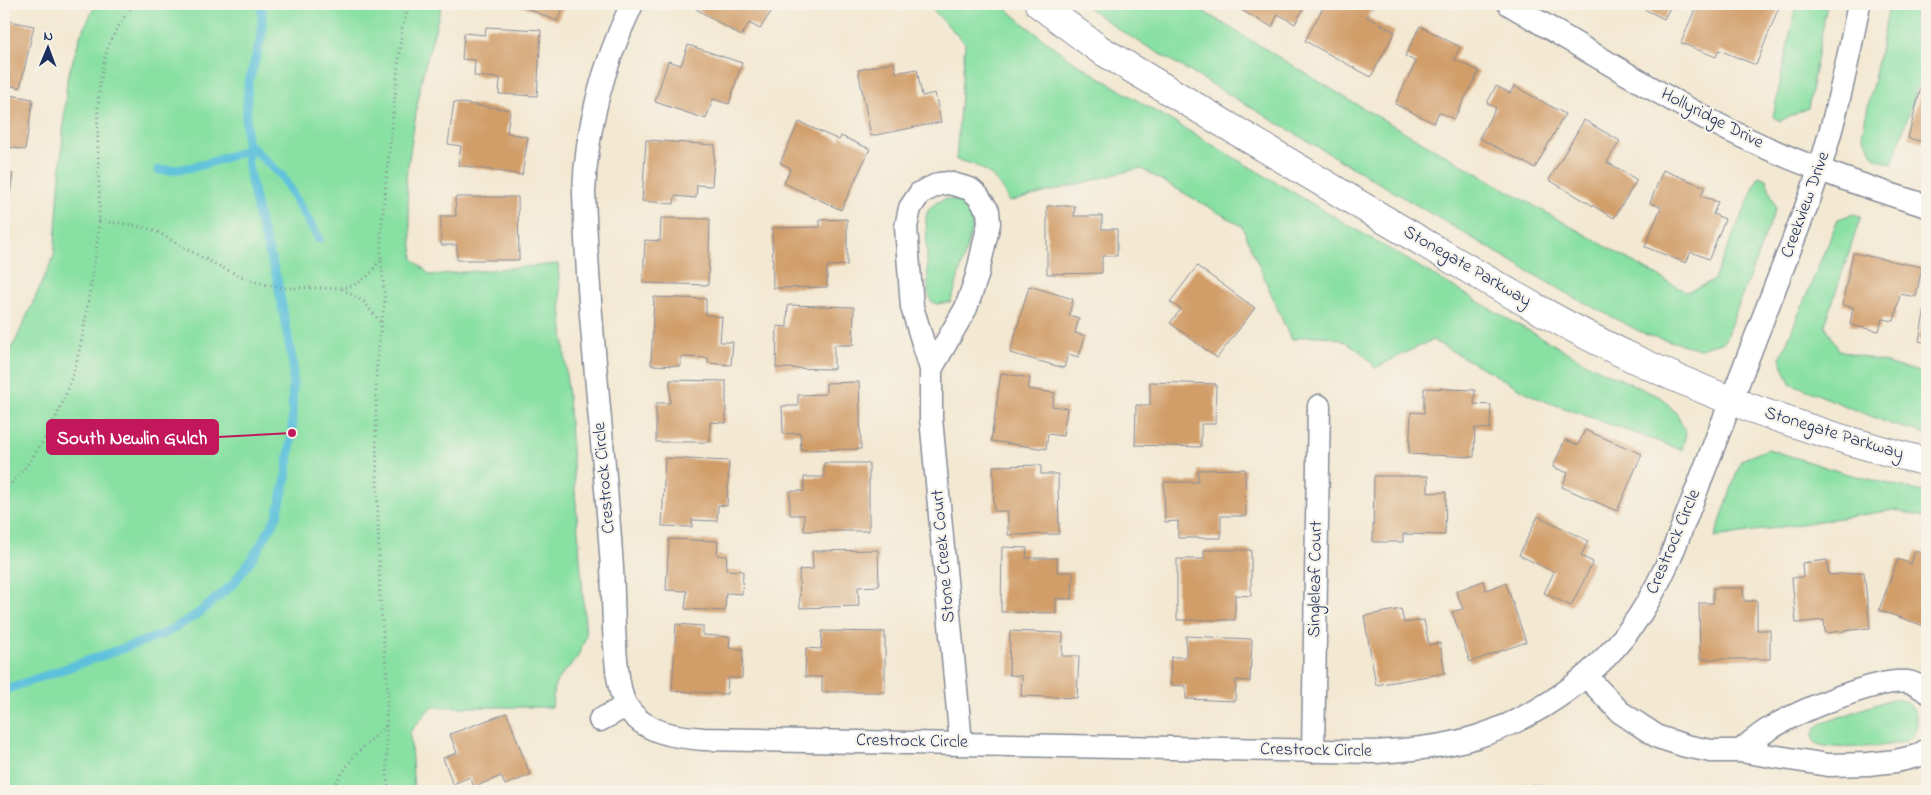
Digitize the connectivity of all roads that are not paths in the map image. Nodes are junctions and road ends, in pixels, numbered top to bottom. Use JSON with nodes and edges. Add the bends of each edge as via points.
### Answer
{"nodes":[{"id":1,"x":632,"y":4,"type":"edge"},
{"id":2,"x":1039,"y":4,"type":"edge"},
{"id":3,"x":1509,"y":4,"type":"edge"},
{"id":4,"x":1859,"y":4,"type":"edge"},
{"id":5,"x":1820,"y":170,"type":"junction"},
{"id":6,"x":1927,"y":206,"type":"edge"},
{"id":7,"x":931,"y":369,"type":"junction"},
{"id":8,"x":1731,"y":400,"type":"junction"},
{"id":9,"x":1319,"y":406,"type":"dead end"},
{"id":10,"x":1927,"y":462,"type":"edge"},
{"id":11,"x":1586,"y":676,"type":"junction"},
{"id":12,"x":1927,"y":692,"type":"edge"},
{"id":13,"x":626,"y":706,"type":"junction"},
{"id":14,"x":600,"y":720,"type":"dead end"},
{"id":15,"x":961,"y":743,"type":"junction"},
{"id":16,"x":1927,"y":750,"type":"edge"},
{"id":17,"x":1312,"y":751,"type":"junction"},
{"id":18,"x":1740,"y":751,"type":"junction"}],
"edges":[{"from":1,"to":13,"type":"street","name":"Crestrock Circle","via":[[597,102],[584,194],[616,649],[619,683]]},
{"from":2,"to":8,"type":"street","name":"Stonegate Parkway","via":[[1099,49],[1508,292],[1639,361]]},
{"from":3,"to":5,"type":"street","name":"Hollyridge Drive","via":[[1710,121]]},
{"from":4,"to":5,"type":"street","name":"Creekview Drive","via":[[1844,83]]},
{"from":5,"to":6,"type":"street","name":"Hollyridge Drive"},
{"from":5,"to":8,"type":"street","name":"Creekview Drive"},
{"from":7,"to":7,"type":"street","name":"Stone Creek Court","via":[[966,308],[989,223],[988,211],[978,196],[970,189],[949,183],[920,193],[910,208],[906,226],[912,307]]},
{"from":7,"to":15,"type":"street","name":"Stone Creek Court","via":[[931,418]]},
{"from":8,"to":10,"type":"street","name":"Stonegate Parkway","via":[[1800,426]]},
{"from":8,"to":11,"type":"street","name":"Crestrock Circle","via":[[1671,556],[1647,604],[1618,643]]},
{"from":9,"to":17,"type":"street","name":"Singleleaf Court"},
{"from":11,"to":17,"type":"street","name":"Crestrock Circle","via":[[1532,712],[1476,737],[1413,750]]},
{"from":11,"to":18,"type":"street","via":[[1620,712],[1658,736],[1711,751]]},
{"from":12,"to":18,"type":"street","via":[[1908,682],[1878,684],[1797,713],[1769,728]]},
{"from":13,"to":14,"type":"street"},
{"from":13,"to":15,"type":"street","name":"Crestrock Circle","via":[[652,728],[680,737]]},
{"from":15,"to":17,"type":"street","name":"Crestrock Circle"},
{"from":16,"to":18,"type":"street","via":[[1896,761],[1828,765]]}]}
